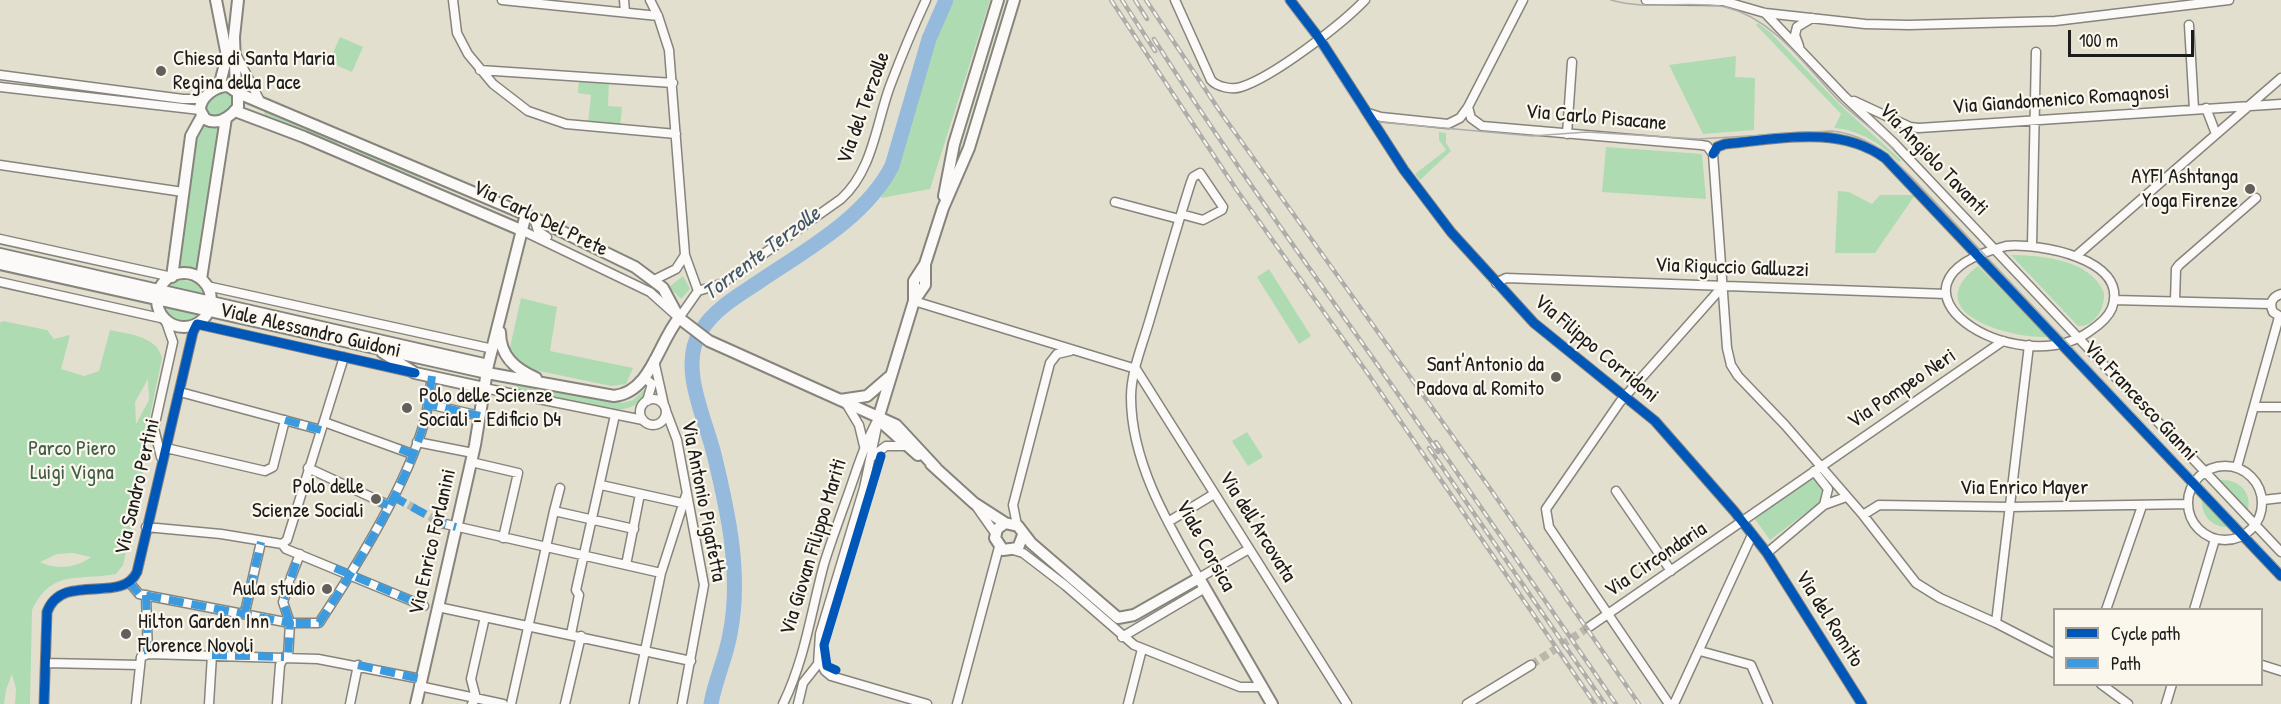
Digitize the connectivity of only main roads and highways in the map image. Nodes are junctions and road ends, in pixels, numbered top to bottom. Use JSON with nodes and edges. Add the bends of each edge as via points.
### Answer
{"nodes":[{"id":1,"x":216,"y":0,"type":"edge"},
{"id":2,"x":238,"y":0,"type":"edge"},
{"id":3,"x":998,"y":0,"type":"edge"},
{"id":4,"x":1014,"y":0,"type":"edge"},
{"id":5,"x":219,"y":87,"type":"junction"},
{"id":6,"x":237,"y":91,"type":"junction"},
{"id":7,"x":201,"y":113,"type":"junction"},
{"id":8,"x":231,"y":114,"type":"junction"},
{"id":9,"x":943,"y":208,"type":"junction"},
{"id":10,"x":530,"y":216,"type":"junction"},
{"id":11,"x":521,"y":230,"type":"junction"},
{"id":12,"x":0,"y":255,"type":"edge"},
{"id":13,"x":0,"y":264,"type":"edge"},
{"id":14,"x":172,"y":277,"type":"junction"},
{"id":15,"x":204,"y":282,"type":"junction"},
{"id":16,"x":158,"y":295,"type":"junction"},
{"id":17,"x":211,"y":306,"type":"junction"},
{"id":18,"x":678,"y":318,"type":"junction"},
{"id":19,"x":501,"y":323,"type":"junction"},
{"id":20,"x":375,"y":348,"type":"junction"},
{"id":21,"x":488,"y":369,"type":"junction"},
{"id":22,"x":891,"y":375,"type":"junction"},
{"id":23,"x":566,"y":387,"type":"junction"},
{"id":24,"x":484,"y":388,"type":"junction"},
{"id":25,"x":834,"y":399,"type":"junction"},
{"id":26,"x":878,"y":418,"type":"junction"},
{"id":27,"x":936,"y":468,"type":"junction"},
{"id":28,"x":1005,"y":523,"type":"junction"},
{"id":29,"x":1023,"y":535,"type":"junction"},
{"id":30,"x":416,"y":704,"type":"edge"},
{"id":31,"x":1272,"y":704,"type":"edge"}],
"edges":[{"from":1,"to":5,"type":"main road","via":[[227,56]]},
{"from":2,"to":6,"type":"main road","via":[[234,32]]},
{"from":3,"to":9,"type":"main road","name":"Via Giovan Filippo Mariti","via":[[954,144]]},
{"from":4,"to":9,"type":"main road","name":"Via Giovan Filippo Mariti","via":[[969,148]]},
{"from":5,"to":6,"type":"main road","name":"Via Carlo Del Prete"},
{"from":5,"to":7,"type":"main road","via":[[203,99]]},
{"from":6,"to":8,"type":"main road","via":[[240,103]]},
{"from":6,"to":10,"type":"main road","name":"Via Carlo Del Prete"},
{"from":7,"to":8,"type":"main road","name":"Via Carlo Del Prete","via":[[213,122]]},
{"from":7,"to":14,"type":"main road","via":[[191,134]]},
{"from":8,"to":11,"type":"main road","name":"Via Carlo Del Prete","via":[[422,186]]},
{"from":8,"to":15,"type":"main road"},
{"from":9,"to":22,"type":"main road","name":"Via Giovan Filippo Mariti","via":[[925,264],[914,281],[914,301]]},
{"from":10,"to":11,"type":"main road"},
{"from":10,"to":18,"type":"main road","name":"Via Carlo Del Prete","via":[[651,278],[666,292]]},
{"from":11,"to":19,"type":"main road"},
{"from":12,"to":16,"type":"main road","name":"Viale Alessandro Guidoni"},
{"from":13,"to":16,"type":"main road","name":"Viale Alessandro Guidoni"},
{"from":14,"to":15,"type":"main road","name":"Viale Alessandro Guidoni","via":[[186,273]]},
{"from":14,"to":16,"type":"main road"},
{"from":15,"to":17,"type":"main road","name":"Viale Alessandro Guidoni"},
{"from":16,"to":17,"type":"main road","name":"Viale Alessandro Guidoni"},
{"from":16,"to":17,"type":"main road","name":"Viale Alessandro Guidoni","via":[[165,320],[180,327],[197,324]]},
{"from":17,"to":20,"type":"main road","name":"Viale Alessandro Guidoni"},
{"from":17,"to":21,"type":"main road","name":"Viale Alessandro Guidoni"},
{"from":18,"to":23,"type":"main road","name":"Viale Alessandro Guidoni","via":[[637,388],[619,395]]},
{"from":18,"to":25,"type":"main road","via":[[709,341]]},
{"from":19,"to":21,"type":"main road","name":"Via Enrico Forlanini"},
{"from":19,"to":23,"type":"main road","via":[[503,350],[512,364],[531,376]]},
{"from":20,"to":21,"type":"main road","name":"Viale Alessandro Guidoni"},
{"from":20,"to":24,"type":"main road","via":[[415,372]]},
{"from":21,"to":23,"type":"main road","name":"Viale Alessandro Guidoni"},
{"from":21,"to":24,"type":"main road","name":"Via Enrico Forlanini"},
{"from":22,"to":25,"type":"main road","via":[[867,396]]},
{"from":22,"to":26,"type":"main road","name":"Via Giovan Filippo Mariti"},
{"from":24,"to":30,"type":"main road","name":"Via Enrico Forlanini"},
{"from":25,"to":26,"type":"main road"},
{"from":26,"to":27,"type":"main road","via":[[905,446]]},
{"from":26,"to":27,"type":"main road","via":[[896,425]]},
{"from":27,"to":28,"type":"main road","via":[[974,503]]},
{"from":28,"to":29,"type":"main road","via":[[1017,525]]},
{"from":28,"to":29,"type":"main road","via":[[995,533],[999,547],[1012,550],[1021,544]]},
{"from":29,"to":31,"type":"main road","name":"Viale Corsica","via":[[1110,613],[1125,618],[1202,583]]}]}
